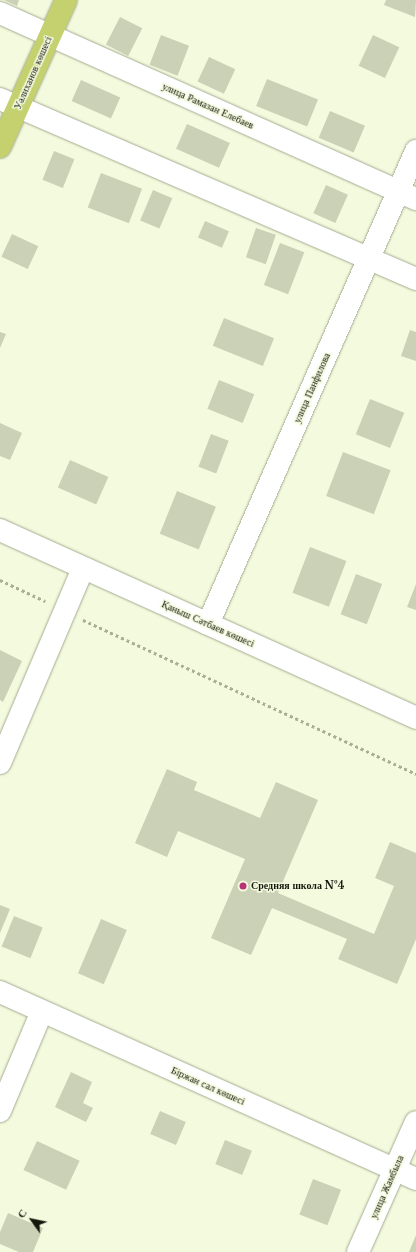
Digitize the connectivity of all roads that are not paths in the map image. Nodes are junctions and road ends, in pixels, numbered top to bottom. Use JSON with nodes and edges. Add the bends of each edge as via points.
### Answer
{"nodes":[{"id":1,"x":66,"y":0,"type":"edge"},
{"id":2,"x":0,"y":13,"type":"edge"},
{"id":3,"x":50,"y":35,"type":"junction"},
{"id":4,"x":9,"y":103,"type":"edge"},
{"id":5,"x":0,"y":147,"type":"edge"},
{"id":6,"x":416,"y":151,"type":"edge"},
{"id":7,"x":407,"y":195,"type":"edge"},
{"id":8,"x":369,"y":258,"type":"junction"},
{"id":9,"x":416,"y":279,"type":"edge"},
{"id":10,"x":0,"y":530,"type":"edge"},
{"id":11,"x":83,"y":568,"type":"junction"},
{"id":12,"x":208,"y":624,"type":"junction"},
{"id":13,"x":416,"y":718,"type":"edge"},
{"id":14,"x":0,"y":763,"type":"edge"},
{"id":15,"x":0,"y":992,"type":"edge"},
{"id":16,"x":42,"y":1011,"type":"junction"},
{"id":17,"x":0,"y":1111,"type":"edge"},
{"id":18,"x":416,"y":1122,"type":"edge"},
{"id":19,"x":395,"y":1171,"type":"junction"},
{"id":20,"x":416,"y":1179,"type":"edge"},
{"id":21,"x":358,"y":1252,"type":"edge"}],
"edges":[{"from":1,"to":3,"type":"main road","name":"Уәлиханов көшесі"},
{"from":2,"to":3,"type":"street","name":"улица Рамазан Елебаев"},
{"from":3,"to":4,"type":"main road","name":"Уәлиханов көшесі"},
{"from":3,"to":7,"type":"street","name":"улица Рамазан Елебаев"},
{"from":4,"to":5,"type":"main road","name":"Уәлиханов көшесі"},
{"from":4,"to":8,"type":"street"},
{"from":6,"to":7,"type":"street","name":"улица Панфилова"},
{"from":7,"to":8,"type":"street","name":"улица Панфилова"},
{"from":8,"to":9,"type":"street"},
{"from":8,"to":12,"type":"street","name":"улица Панфилова"},
{"from":10,"to":11,"type":"street","name":"Қаныш Сәтбаев көшесі"},
{"from":11,"to":12,"type":"street","name":"Қаныш Сәтбаев көшесі"},
{"from":11,"to":14,"type":"street"},
{"from":12,"to":13,"type":"street","name":"Қаныш Сәтбаев көшесі"},
{"from":15,"to":16,"type":"street","name":"Біржан сал көшесі"},
{"from":16,"to":17,"type":"street"},
{"from":16,"to":19,"type":"street","name":"Біржан сал көшесі"},
{"from":18,"to":19,"type":"street","name":"улица Жамбыла"},
{"from":19,"to":20,"type":"street","name":"Біржан сал көшесі"},
{"from":19,"to":21,"type":"street","name":"улица Жамбыла"}]}
